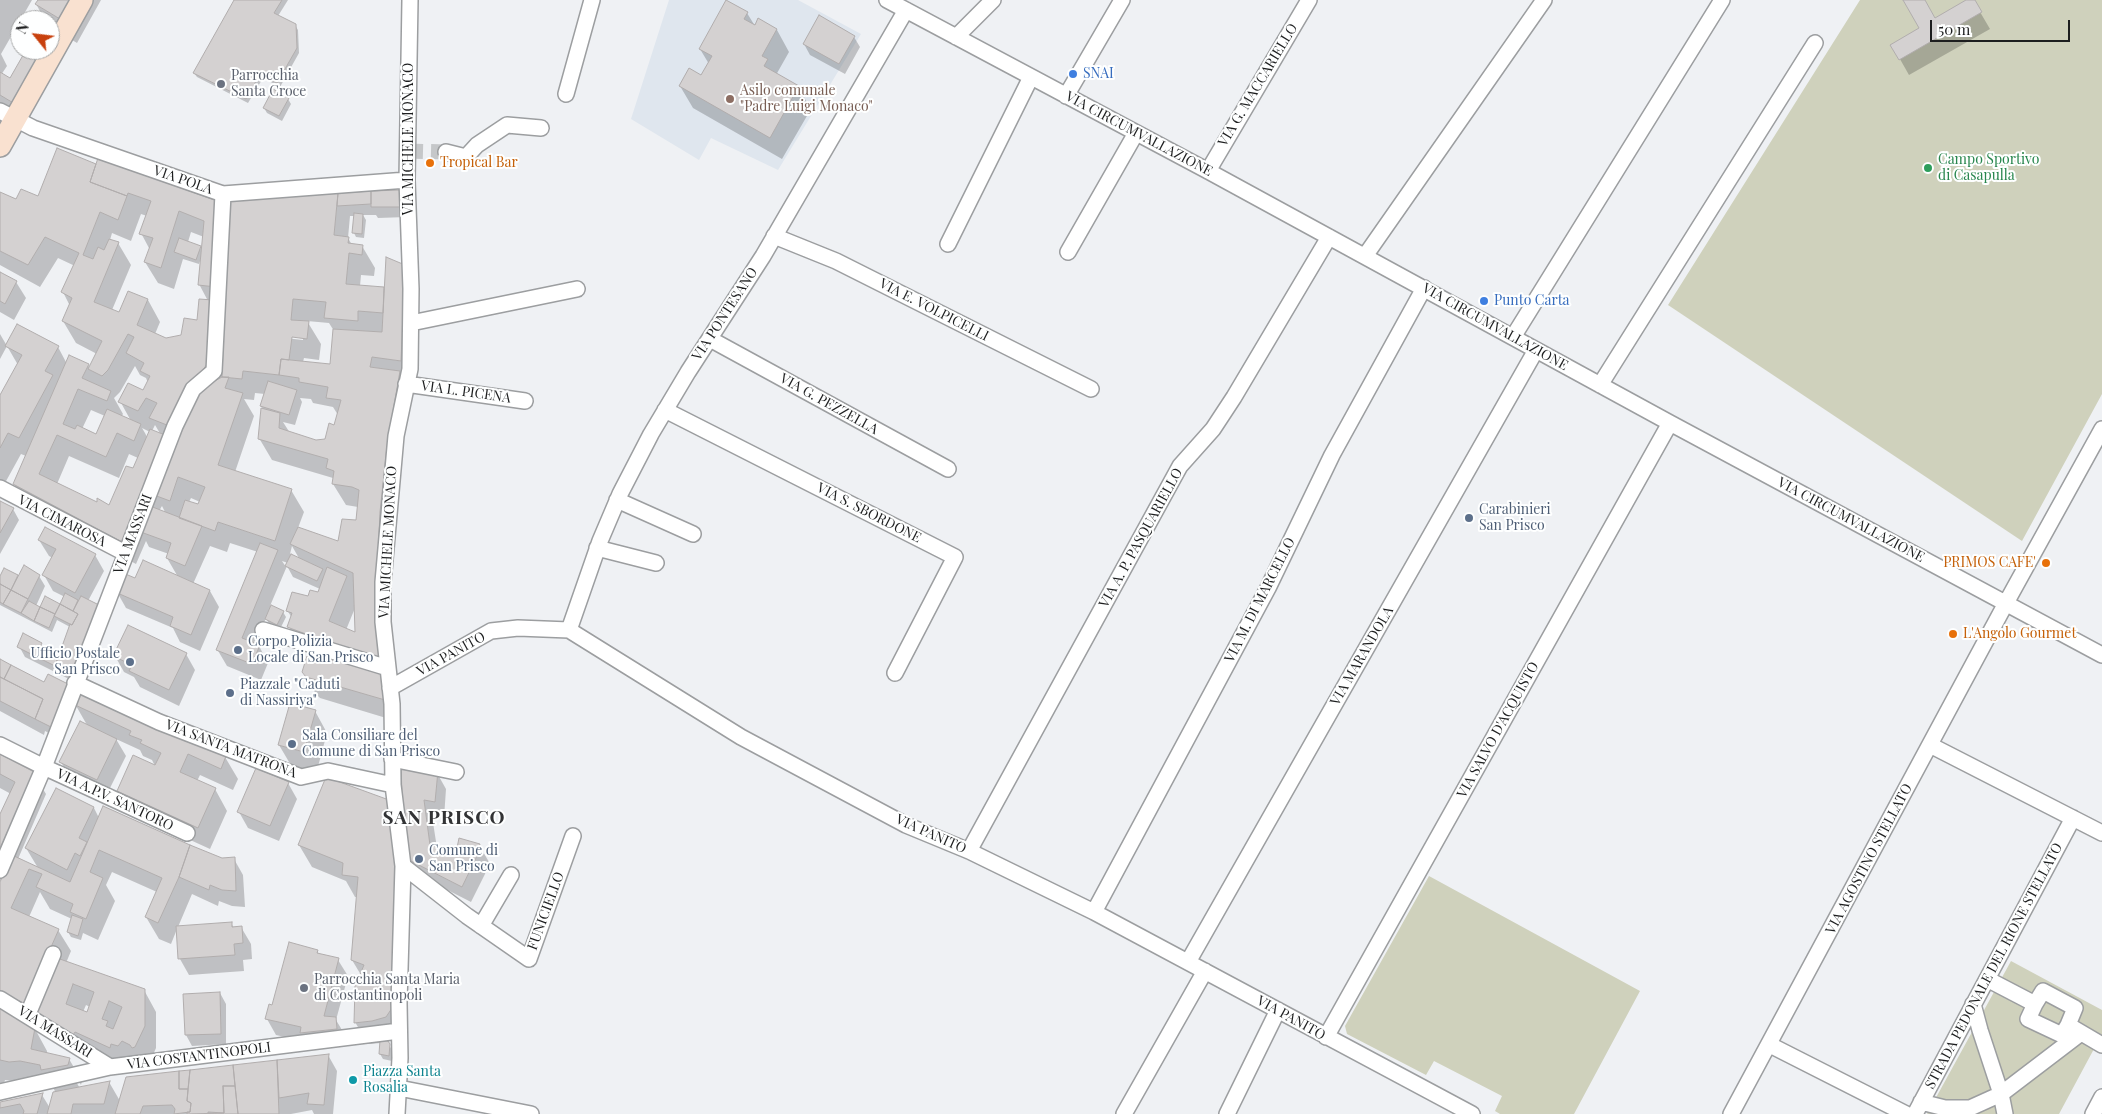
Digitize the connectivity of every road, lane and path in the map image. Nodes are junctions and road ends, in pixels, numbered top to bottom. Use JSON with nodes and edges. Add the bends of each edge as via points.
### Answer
{"nodes":[{"id":1,"x":82,"y":0,"type":"edge"},
{"id":2,"x":410,"y":0,"type":"edge"},
{"id":3,"x":592,"y":0,"type":"edge"},
{"id":4,"x":887,"y":0,"type":"edge"},
{"id":5,"x":993,"y":0,"type":"edge"},
{"id":6,"x":1122,"y":0,"type":"edge"},
{"id":7,"x":1309,"y":0,"type":"edge"},
{"id":8,"x":1544,"y":0,"type":"edge"},
{"id":9,"x":1722,"y":0,"type":"edge"},
{"id":10,"x":906,"y":10,"type":"junction"},
{"id":11,"x":956,"y":37,"type":"junction"},
{"id":12,"x":1815,"y":43,"type":"dead end"},
{"id":13,"x":1031,"y":77,"type":"junction"},
{"id":14,"x":566,"y":94,"type":"dead end"},
{"id":15,"x":1066,"y":96,"type":"junction"},
{"id":16,"x":8,"y":115,"type":"edge"},
{"id":17,"x":540,"y":128,"type":"dead end"},
{"id":18,"x":1136,"y":133,"type":"junction"},
{"id":19,"x":0,"y":146,"type":"edge"},
{"id":20,"x":446,"y":152,"type":"tunnel mouth"},
{"id":21,"x":1208,"y":171,"type":"junction"},
{"id":22,"x":407,"y":180,"type":"junction"},
{"id":23,"x":223,"y":194,"type":"junction"},
{"id":24,"x":774,"y":236,"type":"junction"},
{"id":25,"x":1329,"y":237,"type":"junction"},
{"id":26,"x":948,"y":244,"type":"dead end"},
{"id":27,"x":1068,"y":252,"type":"dead end"},
{"id":28,"x":1365,"y":256,"type":"junction"},
{"id":29,"x":1424,"y":288,"type":"junction"},
{"id":30,"x":577,"y":290,"type":"dead end"},
{"id":31,"x":410,"y":323,"type":"junction"},
{"id":32,"x":1513,"y":337,"type":"junction"},
{"id":33,"x":710,"y":339,"type":"junction"},
{"id":34,"x":1536,"y":350,"type":"junction"},
{"id":35,"x":406,"y":384,"type":"junction"},
{"id":36,"x":1600,"y":385,"type":"junction"},
{"id":37,"x":1091,"y":389,"type":"dead end"},
{"id":38,"x":525,"y":401,"type":"dead end"},
{"id":39,"x":665,"y":410,"type":"junction"},
{"id":40,"x":1670,"y":423,"type":"junction"},
{"id":41,"x":2102,"y":429,"type":"edge"},
{"id":42,"x":948,"y":469,"type":"dead end"},
{"id":43,"x":0,"y":488,"type":"edge"},
{"id":44,"x":617,"y":500,"type":"junction"},
{"id":45,"x":693,"y":534,"type":"dead end"},
{"id":46,"x":597,"y":548,"type":"junction"},
{"id":47,"x":125,"y":554,"type":"junction"},
{"id":48,"x":656,"y":563,"type":"dead end"},
{"id":49,"x":2006,"y":603,"type":"junction"},
{"id":50,"x":263,"y":630,"type":"dead end"},
{"id":51,"x":569,"y":630,"type":"junction"},
{"id":52,"x":2102,"y":655,"type":"edge"},
{"id":53,"x":388,"y":668,"type":"junction"},
{"id":54,"x":895,"y":673,"type":"dead end"},
{"id":55,"x":75,"y":683,"type":"junction"},
{"id":56,"x":390,"y":688,"type":"junction"},
{"id":57,"x":0,"y":745,"type":"edge"},
{"id":58,"x":1930,"y":745,"type":"junction"},
{"id":59,"x":392,"y":759,"type":"junction"},
{"id":60,"x":44,"y":768,"type":"junction"},
{"id":61,"x":456,"y":772,"type":"dead end"},
{"id":62,"x":393,"y":785,"type":"junction"},
{"id":63,"x":2073,"y":818,"type":"junction"},
{"id":64,"x":187,"y":833,"type":"dead end"},
{"id":65,"x":2102,"y":833,"type":"edge"},
{"id":66,"x":573,"y":836,"type":"dead end"},
{"id":67,"x":968,"y":851,"type":"junction"},
{"id":68,"x":403,"y":866,"type":"junction"},
{"id":69,"x":0,"y":870,"type":"edge"},
{"id":70,"x":511,"y":874,"type":"dead end"},
{"id":71,"x":1094,"y":912,"type":"junction"},
{"id":72,"x":481,"y":926,"type":"junction"},
{"id":73,"x":54,"y":954,"type":"dead end"},
{"id":74,"x":1188,"y":962,"type":"junction"},
{"id":75,"x":1205,"y":971,"type":"junction"},
{"id":76,"x":1987,"y":979,"type":"junction"},
{"id":77,"x":0,"y":998,"type":"edge"},
{"id":78,"x":1973,"y":1004,"type":"junction"},
{"id":79,"x":2034,"y":1004,"type":"junction"},
{"id":80,"x":1278,"y":1010,"type":"junction"},
{"id":81,"x":28,"y":1014,"type":"junction"},
{"id":82,"x":2068,"y":1026,"type":"junction"},
{"id":83,"x":399,"y":1031,"type":"junction"},
{"id":84,"x":2081,"y":1033,"type":"junction"},
{"id":85,"x":1326,"y":1037,"type":"junction"},
{"id":86,"x":1770,"y":1045,"type":"junction"},
{"id":87,"x":2102,"y":1045,"type":"edge"},
{"id":88,"x":110,"y":1067,"type":"junction"},
{"id":89,"x":399,"y":1088,"type":"junction"},
{"id":90,"x":0,"y":1092,"type":"edge"},
{"id":91,"x":2001,"y":1094,"type":"junction"},
{"id":92,"x":2102,"y":1097,"type":"edge"},
{"id":93,"x":1918,"y":1108,"type":"edge"},
{"id":94,"x":1452,"y":1110,"type":"edge"},
{"id":95,"x":397,"y":1114,"type":"edge"},
{"id":96,"x":531,"y":1114,"type":"edge"},
{"id":97,"x":1124,"y":1114,"type":"edge"},
{"id":98,"x":1227,"y":1114,"type":"edge"},
{"id":99,"x":1472,"y":1114,"type":"edge"},
{"id":100,"x":1732,"y":1114,"type":"edge"},
{"id":101,"x":1906,"y":1114,"type":"edge"},
{"id":102,"x":2005,"y":1114,"type":"edge"},
{"id":103,"x":2093,"y":1114,"type":"edge"}],
"edges":[{"from":1,"to":16,"type":"street"},
{"from":2,"to":22,"type":"street","name":"VIA MICHELE MONACO"},
{"from":3,"to":14,"type":"street"},
{"from":4,"to":10,"type":"street","name":"VIA CIRCUMVALLAZIONE"},
{"from":5,"to":11,"type":"street"},
{"from":6,"to":15,"type":"street"},
{"from":7,"to":21,"type":"street","name":"VIA G. MACCARIELLO"},
{"from":8,"to":28,"type":"street"},
{"from":9,"to":32,"type":"street"},
{"from":10,"to":11,"type":"street","name":"VIA CIRCUMVALLAZIONE"},
{"from":10,"to":24,"type":"street","name":"VIA PONTESANO"},
{"from":11,"to":13,"type":"street","name":"VIA CIRCUMVALLAZIONE"},
{"from":12,"to":36,"type":"street"},
{"from":13,"to":15,"type":"street","name":"VIA CIRCUMVALLAZIONE"},
{"from":13,"to":26,"type":"street"},
{"from":15,"to":18,"type":"street","name":"VIA CIRCUMVALLAZIONE"},
{"from":16,"to":19,"type":"street"},
{"from":16,"to":23,"type":"street","name":"VIA POLA","via":[[32,128]]},
{"from":17,"to":20,"type":"street","via":[[507,125],[477,145],[466,157]]},
{"from":18,"to":21,"type":"street","name":"VIA CIRCUMVALLAZIONE"},
{"from":18,"to":27,"type":"street"},
{"from":21,"to":25,"type":"street","name":"VIA CIRCUMVALLAZIONE"},
{"from":22,"to":23,"type":"street","name":"VIA POLA"},
{"from":22,"to":31,"type":"street","name":"VIA MICHELE MONACO"},
{"from":23,"to":47,"type":"street","name":"VIA MASSARI","via":[[214,371],[193,389],[174,426]]},
{"from":24,"to":33,"type":"street","name":"VIA PONTESANO"},
{"from":24,"to":37,"type":"street","name":"VIA E. VOLPICELLI","via":[[836,261]]},
{"from":25,"to":28,"type":"street","name":"VIA CIRCUMVALLAZIONE"},
{"from":25,"to":67,"type":"street","name":"VIA A. P. PASQUARIELLO","via":[[1234,398],[1213,429],[1180,466]]},
{"from":28,"to":29,"type":"street","name":"VIA CIRCUMVALLAZIONE"},
{"from":29,"to":32,"type":"street","name":"VIA CIRCUMVALLAZIONE"},
{"from":29,"to":71,"type":"street","name":"VIA M. DI MARCELLO","via":[[1332,455],[1263,597]]},
{"from":30,"to":31,"type":"street"},
{"from":31,"to":35,"type":"street","name":"VIA MICHELE MONACO","via":[[410,369]]},
{"from":32,"to":34,"type":"street","name":"VIA CIRCUMVALLAZIONE"},
{"from":33,"to":39,"type":"street","name":"VIA PONTESANO"},
{"from":33,"to":42,"type":"street","name":"VIA G. PEZZELLA"},
{"from":34,"to":36,"type":"street","name":"VIA CIRCUMVALLAZIONE"},
{"from":34,"to":74,"type":"street","name":"VIA MARANDOLA"},
{"from":35,"to":38,"type":"street","name":"VIA L. PICENA"},
{"from":35,"to":53,"type":"street","name":"VIA MICHELE MONACO","via":[[396,436],[383,582]]},
{"from":36,"to":40,"type":"street","name":"VIA CIRCUMVALLAZIONE"},
{"from":39,"to":44,"type":"street","name":"VIA PONTESANO"},
{"from":39,"to":54,"type":"street","name":"VIA S. SBORDONE","via":[[955,557]]},
{"from":40,"to":49,"type":"street","name":"VIA CIRCUMVALLAZIONE"},
{"from":40,"to":85,"type":"street","name":"VIA SALVO D'ACQUISTO"},
{"from":41,"to":49,"type":"street","name":"VIA AGOSTINO STELLATO"},
{"from":43,"to":47,"type":"street","name":"VIA CIMAROSA"},
{"from":44,"to":45,"type":"street"},
{"from":44,"to":46,"type":"street","name":"VIA PONTESANO"},
{"from":46,"to":48,"type":"street"},
{"from":46,"to":51,"type":"street","name":"VIA PONTESANO"},
{"from":47,"to":55,"type":"street","name":"VIA MASSARI"},
{"from":49,"to":52,"type":"street","name":"VIA CIRCUMVALLAZIONE"},
{"from":49,"to":58,"type":"street","name":"VIA AGOSTINO STELLATO"},
{"from":50,"to":53,"type":"street"},
{"from":51,"to":56,"type":"street","name":"VIA PANITO","via":[[491,630]]},
{"from":51,"to":67,"type":"street","name":"VIA PANITO","via":[[741,736],[906,825]]},
{"from":53,"to":56,"type":"street","name":"VIA MICHELE MONACO"},
{"from":55,"to":60,"type":"street","name":"VIA MASSARI"},
{"from":55,"to":62,"type":"street","name":"VIA SANTA MATRONA","via":[[159,722],[301,777],[328,771]]},
{"from":56,"to":59,"type":"street","name":"VIA MICHELE MONACO"},
{"from":57,"to":60,"type":"street","name":"VIA A.P.V. SANTORO"},
{"from":58,"to":63,"type":"street"},
{"from":58,"to":86,"type":"street","name":"VIA AGOSTINO STELLATO"},
{"from":59,"to":61,"type":"street"},
{"from":59,"to":62,"type":"street","name":"VIA MICHELE MONACO"},
{"from":60,"to":64,"type":"street","name":"VIA A.P.V. SANTORO"},
{"from":60,"to":69,"type":"street","name":"VIA MASSARI"},
{"from":62,"to":68,"type":"street","name":"VIA MICHELE MONACO"},
{"from":63,"to":65,"type":"street"},
{"from":63,"to":76,"type":"street","name":"STRADA PEDONALE DEL RIONE STELLATO"},
{"from":66,"to":72,"type":"street","name":"FUNICIELLO","via":[[529,959]]},
{"from":67,"to":71,"type":"street","name":"VIA PANITO"},
{"from":68,"to":72,"type":"street","name":"FUNICIELLO"},
{"from":68,"to":83,"type":"street","name":"VIA MICHELE MONACO"},
{"from":70,"to":72,"type":"street"},
{"from":71,"to":74,"type":"street","name":"VIA PANITO"},
{"from":73,"to":81,"type":"street"},
{"from":74,"to":75,"type":"street","name":"VIA PANITO"},
{"from":75,"to":80,"type":"street","name":"VIA PANITO"},
{"from":75,"to":97,"type":"street"},
{"from":76,"to":78,"type":"street","name":"STRADA PEDONALE DEL RIONE STELLATO"},
{"from":76,"to":79,"type":"street"},
{"from":77,"to":81,"type":"street","name":"VIA MASSARI"},
{"from":78,"to":91,"type":"street"},
{"from":78,"to":93,"type":"street","name":"STRADA PEDONALE DEL RIONE STELLATO"},
{"from":79,"to":82,"type":"street","via":[[2028,1019],[2062,1036]]},
{"from":79,"to":82,"type":"street","via":[[2043,991],[2076,1008]]},
{"from":80,"to":85,"type":"street","name":"VIA PANITO"},
{"from":80,"to":98,"type":"street"},
{"from":81,"to":88,"type":"street","name":"VIA MASSARI"},
{"from":82,"to":84,"type":"street"},
{"from":83,"to":88,"type":"street","name":"VIA COSTANTINOPOLI"},
{"from":83,"to":89,"type":"street","name":"VIA MICHELE MONACO"},
{"from":84,"to":87,"type":"street"},
{"from":84,"to":91,"type":"street"},
{"from":85,"to":94,"type":"street","name":"VIA PANITO"},
{"from":86,"to":100,"type":"street","name":"VIA AGOSTINO STELLATO"},
{"from":86,"to":101,"type":"street"},
{"from":88,"to":90,"type":"street","name":"VIA COSTANTINOPOLI"},
{"from":89,"to":95,"type":"street","name":"VIA MICHELE MONACO"},
{"from":89,"to":96,"type":"street"},
{"from":91,"to":93,"type":"street","via":[[1970,1108]]},
{"from":91,"to":102,"type":"street"},
{"from":92,"to":103,"type":"street"},
{"from":94,"to":99,"type":"street","name":"VIA PANITO"}]}
